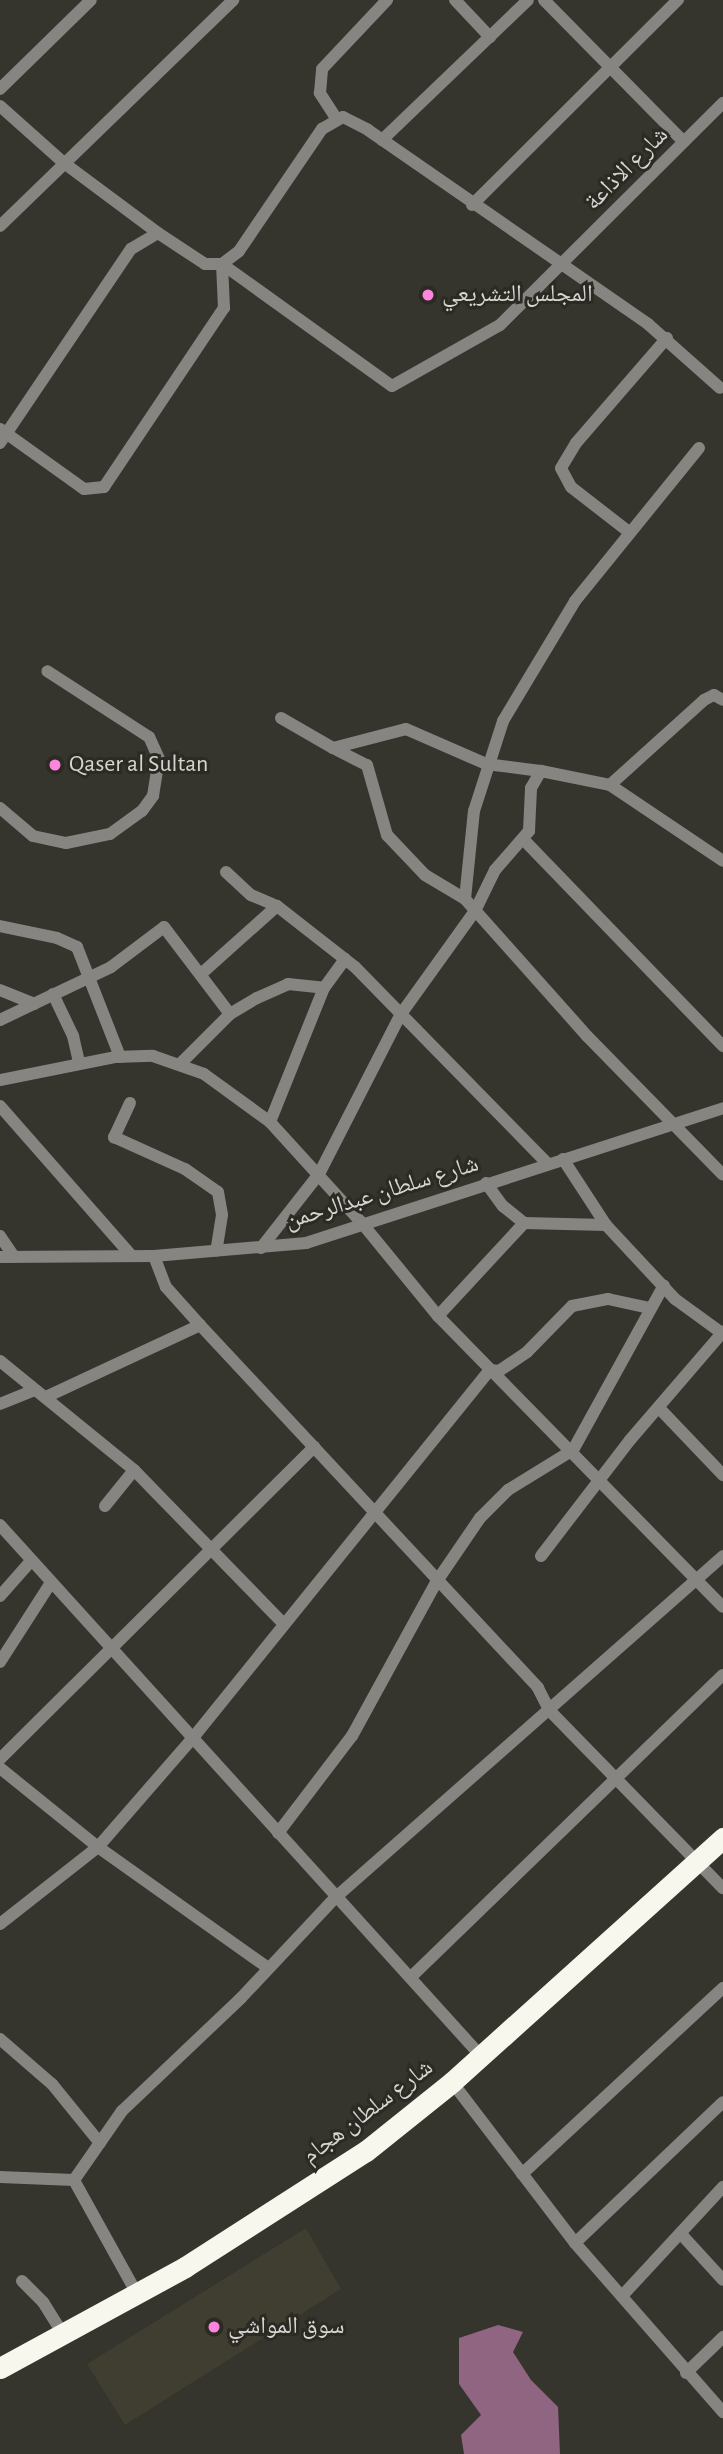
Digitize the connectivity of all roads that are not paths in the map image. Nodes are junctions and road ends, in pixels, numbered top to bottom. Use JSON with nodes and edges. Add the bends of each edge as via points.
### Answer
{"nodes":[{"id":1,"x":233,"y":0,"type":"edge"},
{"id":2,"x":387,"y":0,"type":"edge"},
{"id":3,"x":454,"y":0,"type":"edge"},
{"id":4,"x":528,"y":0,"type":"edge"},
{"id":5,"x":544,"y":0,"type":"edge"},
{"id":6,"x":678,"y":0,"type":"edge"},
{"id":7,"x":81,"y":3,"type":"edge"},
{"id":8,"x":490,"y":37,"type":"junction"},
{"id":9,"x":608,"y":66,"type":"junction"},
{"id":10,"x":0,"y":89,"type":"edge"},
{"id":11,"x":0,"y":106,"type":"edge"},
{"id":12,"x":720,"y":111,"type":"edge"},
{"id":13,"x":337,"y":118,"type":"junction"},
{"id":14,"x":382,"y":140,"type":"junction"},
{"id":15,"x":684,"y":142,"type":"junction"},
{"id":16,"x":64,"y":163,"type":"junction"},
{"id":17,"x":472,"y":205,"type":"junction"},
{"id":18,"x":0,"y":226,"type":"edge"},
{"id":19,"x":158,"y":233,"type":"junction"},
{"id":20,"x":222,"y":264,"type":"junction"},
{"id":21,"x":560,"y":266,"type":"junction"},
{"id":22,"x":667,"y":338,"type":"junction"},
{"id":23,"x":720,"y":388,"type":"dead end"},
{"id":24,"x":2,"y":435,"type":"edge"},
{"id":25,"x":699,"y":448,"type":"dead end"},
{"id":26,"x":629,"y":532,"type":"junction"},
{"id":27,"x":47,"y":671,"type":"dead end"},
{"id":28,"x":723,"y":700,"type":"edge"},
{"id":29,"x":281,"y":718,"type":"dead end"},
{"id":30,"x":333,"y":748,"type":"junction"},
{"id":31,"x":486,"y":764,"type":"junction"},
{"id":32,"x":541,"y":771,"type":"junction"},
{"id":33,"x":610,"y":785,"type":"junction"},
{"id":34,"x":0,"y":808,"type":"edge"},
{"id":35,"x":523,"y":839,"type":"junction"},
{"id":36,"x":723,"y":861,"type":"edge"},
{"id":37,"x":226,"y":872,"type":"dead end"},
{"id":38,"x":465,"y":899,"type":"junction"},
{"id":39,"x":276,"y":906,"type":"junction"},
{"id":40,"x":475,"y":911,"type":"junction"},
{"id":41,"x":0,"y":926,"type":"edge"},
{"id":42,"x":345,"y":959,"type":"junction"},
{"id":43,"x":90,"y":974,"type":"junction"},
{"id":44,"x":201,"y":974,"type":"junction"},
{"id":45,"x":324,"y":988,"type":"junction"},
{"id":46,"x":0,"y":990,"type":"edge"},
{"id":47,"x":53,"y":994,"type":"junction"},
{"id":48,"x":34,"y":1004,"type":"junction"},
{"id":49,"x":230,"y":1014,"type":"junction"},
{"id":50,"x":401,"y":1014,"type":"junction"},
{"id":51,"x":0,"y":1020,"type":"edge"},
{"id":52,"x":723,"y":1046,"type":"edge"},
{"id":53,"x":120,"y":1057,"type":"junction"},
{"id":54,"x":79,"y":1062,"type":"junction"},
{"id":55,"x":181,"y":1063,"type":"junction"},
{"id":56,"x":0,"y":1080,"type":"edge"},
{"id":57,"x":130,"y":1103,"type":"dead end"},
{"id":58,"x":0,"y":1106,"type":"edge"},
{"id":59,"x":723,"y":1108,"type":"edge"},
{"id":60,"x":672,"y":1121,"type":"junction"},
{"id":61,"x":270,"y":1122,"type":"junction"},
{"id":62,"x":563,"y":1159,"type":"junction"},
{"id":63,"x":547,"y":1163,"type":"junction"},
{"id":64,"x":319,"y":1174,"type":"junction"},
{"id":65,"x":723,"y":1175,"type":"edge"},
{"id":66,"x":486,"y":1183,"type":"junction"},
{"id":67,"x":361,"y":1222,"type":"junction"},
{"id":68,"x":524,"y":1223,"type":"junction"},
{"id":69,"x":606,"y":1225,"type":"junction"},
{"id":70,"x":0,"y":1236,"type":"edge"},
{"id":71,"x":261,"y":1248,"type":"junction"},
{"id":72,"x":216,"y":1251,"type":"junction"},
{"id":73,"x":131,"y":1255,"type":"junction"},
{"id":74,"x":154,"y":1256,"type":"junction"},
{"id":75,"x":0,"y":1257,"type":"edge"},
{"id":76,"x":14,"y":1257,"type":"junction"},
{"id":77,"x":664,"y":1285,"type":"junction"},
{"id":78,"x":650,"y":1308,"type":"junction"},
{"id":79,"x":438,"y":1316,"type":"junction"},
{"id":80,"x":200,"y":1325,"type":"junction"},
{"id":81,"x":723,"y":1333,"type":"edge"},
{"id":82,"x":0,"y":1361,"type":"edge"},
{"id":83,"x":490,"y":1370,"type":"junction"},
{"id":84,"x":34,"y":1390,"type":"junction"},
{"id":85,"x":48,"y":1396,"type":"junction"},
{"id":86,"x":0,"y":1404,"type":"edge"},
{"id":87,"x":659,"y":1408,"type":"junction"},
{"id":88,"x":314,"y":1447,"type":"junction"},
{"id":89,"x":573,"y":1450,"type":"junction"},
{"id":90,"x":134,"y":1470,"type":"junction"},
{"id":91,"x":723,"y":1475,"type":"edge"},
{"id":92,"x":600,"y":1479,"type":"junction"},
{"id":93,"x":105,"y":1506,"type":"dead end"},
{"id":94,"x":376,"y":1513,"type":"junction"},
{"id":95,"x":0,"y":1525,"type":"edge"},
{"id":96,"x":212,"y":1546,"type":"junction"},
{"id":97,"x":541,"y":1556,"type":"dead end"},
{"id":98,"x":723,"y":1556,"type":"edge"},
{"id":99,"x":31,"y":1561,"type":"junction"},
{"id":100,"x":694,"y":1579,"type":"junction"},
{"id":101,"x":437,"y":1581,"type":"junction"},
{"id":102,"x":50,"y":1584,"type":"junction"},
{"id":103,"x":0,"y":1596,"type":"edge"},
{"id":104,"x":723,"y":1607,"type":"edge"},
{"id":105,"x":284,"y":1624,"type":"junction"},
{"id":106,"x":110,"y":1648,"type":"junction"},
{"id":107,"x":0,"y":1662,"type":"edge"},
{"id":108,"x":723,"y":1675,"type":"edge"},
{"id":109,"x":549,"y":1710,"type":"junction"},
{"id":110,"x":192,"y":1739,"type":"junction"},
{"id":111,"x":0,"y":1759,"type":"edge"},
{"id":112,"x":0,"y":1768,"type":"edge"},
{"id":113,"x":617,"y":1780,"type":"junction"},
{"id":114,"x":278,"y":1833,"type":"junction"},
{"id":115,"x":723,"y":1838,"type":"edge"},
{"id":116,"x":97,"y":1847,"type":"junction"},
{"id":117,"x":697,"y":1861,"type":"junction"},
{"id":118,"x":723,"y":1888,"type":"edge"},
{"id":119,"x":336,"y":1897,"type":"junction"},
{"id":120,"x":0,"y":1924,"type":"edge"},
{"id":121,"x":267,"y":1968,"type":"junction"},
{"id":122,"x":411,"y":1978,"type":"junction"},
{"id":123,"x":723,"y":1988,"type":"edge"},
{"id":124,"x":0,"y":2039,"type":"edge"},
{"id":125,"x":481,"y":2056,"type":"junction"},
{"id":126,"x":452,"y":2081,"type":"junction"},
{"id":127,"x":723,"y":2102,"type":"edge"},
{"id":128,"x":100,"y":2143,"type":"junction"},
{"id":129,"x":522,"y":2174,"type":"junction"},
{"id":130,"x":0,"y":2177,"type":"edge"},
{"id":131,"x":74,"y":2180,"type":"junction"},
{"id":132,"x":723,"y":2187,"type":"edge"},
{"id":133,"x":681,"y":2234,"type":"junction"},
{"id":134,"x":575,"y":2243,"type":"junction"},
{"id":135,"x":723,"y":2280,"type":"edge"},
{"id":136,"x":22,"y":2281,"type":"dead end"},
{"id":137,"x":136,"y":2292,"type":"junction"},
{"id":138,"x":622,"y":2296,"type":"junction"},
{"id":139,"x":64,"y":2334,"type":"junction"},
{"id":140,"x":723,"y":2337,"type":"edge"},
{"id":141,"x":0,"y":2368,"type":"edge"},
{"id":142,"x":686,"y":2373,"type":"junction"},
{"id":143,"x":723,"y":2412,"type":"edge"}],
"edges":[{"from":1,"to":16,"type":"street"},
{"from":2,"to":13,"type":"street","via":[[322,69],[320,93]]},
{"from":3,"to":8,"type":"street"},
{"from":4,"to":8,"type":"street"},
{"from":5,"to":9,"type":"street"},
{"from":6,"to":9,"type":"street"},
{"from":7,"to":10,"type":"street"},
{"from":8,"to":14,"type":"street"},
{"from":9,"to":15,"type":"street"},
{"from":9,"to":17,"type":"street"},
{"from":11,"to":16,"type":"street"},
{"from":12,"to":15,"type":"street","name":"شارع الاذاعة"},
{"from":13,"to":14,"type":"street","via":[[348,119]]},
{"from":13,"to":20,"type":"street","via":[[321,129],[239,251]]},
{"from":14,"to":17,"type":"street"},
{"from":15,"to":21,"type":"street","name":"شارع الاذاعة"},
{"from":16,"to":18,"type":"street"},
{"from":16,"to":19,"type":"street"},
{"from":17,"to":21,"type":"street"},
{"from":19,"to":20,"type":"street","via":[[205,264]]},
{"from":19,"to":24,"type":"street","via":[[131,249]]},
{"from":20,"to":21,"type":"street","name":"شارع الاذاعة","via":[[392,386],[500,325]]},
{"from":20,"to":24,"type":"street","via":[[224,308],[104,487],[84,489]]},
{"from":21,"to":22,"type":"street"},
{"from":22,"to":23,"type":"street"},
{"from":22,"to":26,"type":"street","via":[[576,443],[561,468],[571,487]]},
{"from":25,"to":26,"type":"street"},
{"from":26,"to":31,"type":"street","via":[[548,641],[503,720]]},
{"from":27,"to":34,"type":"street","via":[[149,737],[159,760],[153,796],[142,811],[110,834],[66,844],[33,836]]},
{"from":28,"to":33,"type":"street","via":[[714,695],[704,700]]},
{"from":29,"to":30,"type":"street"},
{"from":30,"to":31,"type":"street","via":[[406,729]]},
{"from":30,"to":38,"type":"street","via":[[367,765],[387,835],[425,875]]},
{"from":31,"to":32,"type":"street"},
{"from":31,"to":38,"type":"street","via":[[474,811]]},
{"from":32,"to":33,"type":"street"},
{"from":32,"to":35,"type":"street","via":[[531,788],[529,831]]},
{"from":33,"to":36,"type":"street"},
{"from":35,"to":40,"type":"street","via":[[495,870]]},
{"from":35,"to":52,"type":"street"},
{"from":37,"to":39,"type":"street","via":[[251,895]]},
{"from":38,"to":40,"type":"street"},
{"from":39,"to":42,"type":"street"},
{"from":39,"to":44,"type":"street"},
{"from":40,"to":50,"type":"street"},
{"from":40,"to":60,"type":"street","via":[[587,1036]]},
{"from":41,"to":43,"type":"street","via":[[68,942],[77,947]]},
{"from":42,"to":45,"type":"street"},
{"from":42,"to":50,"type":"street"},
{"from":43,"to":44,"type":"street","via":[[125,958],[164,927]]},
{"from":43,"to":47,"type":"street"},
{"from":43,"to":53,"type":"street"},
{"from":44,"to":49,"type":"street"},
{"from":45,"to":49,"type":"street","via":[[288,984]]},
{"from":45,"to":61,"type":"street"},
{"from":46,"to":48,"type":"street"},
{"from":47,"to":48,"type":"street"},
{"from":47,"to":54,"type":"street","via":[[73,1036]]},
{"from":48,"to":51,"type":"street"},
{"from":49,"to":55,"type":"street"},
{"from":50,"to":63,"type":"street"},
{"from":50,"to":64,"type":"street"},
{"from":53,"to":54,"type":"street"},
{"from":53,"to":55,"type":"street","via":[[153,1056]]},
{"from":54,"to":56,"type":"street"},
{"from":55,"to":61,"type":"street","via":[[204,1074]]},
{"from":57,"to":72,"type":"street","via":[[114,1137],[185,1169],[218,1192],[222,1215]]},
{"from":58,"to":73,"type":"street"},
{"from":59,"to":60,"type":"street","name":"شارع سلطان عبدالرحمن"},
{"from":60,"to":62,"type":"street","name":"شارع سلطان عبدالرحمن"},
{"from":60,"to":65,"type":"street"},
{"from":61,"to":64,"type":"street"},
{"from":62,"to":63,"type":"street","name":"شارع سلطان عبدالرحمن"},
{"from":62,"to":69,"type":"street"},
{"from":63,"to":66,"type":"street","name":"شارع سلطان عبدالرحمن"},
{"from":64,"to":67,"type":"street"},
{"from":64,"to":71,"type":"street"},
{"from":66,"to":67,"type":"street","name":"شارع سلطان عبدالرحمن"},
{"from":66,"to":68,"type":"street","via":[[503,1206]]},
{"from":67,"to":71,"type":"street","name":"شارع سلطان عبدالرحمن","via":[[306,1243]]},
{"from":67,"to":79,"type":"street"},
{"from":68,"to":69,"type":"street"},
{"from":68,"to":79,"type":"street"},
{"from":69,"to":77,"type":"street"},
{"from":70,"to":76,"type":"street"},
{"from":71,"to":72,"type":"street","name":"شارع سلطان عبدالرحمن"},
{"from":72,"to":74,"type":"street","name":"شارع سلطان عبدالرحمن"},
{"from":73,"to":74,"type":"street","name":"شارع سلطان عبدالرحمن"},
{"from":73,"to":76,"type":"street","name":"شارع سلطان عبدالرحمن"},
{"from":74,"to":80,"type":"street","via":[[166,1287]]},
{"from":75,"to":76,"type":"street","name":"شارع سلطان عبدالرحمن"},
{"from":77,"to":78,"type":"street"},
{"from":77,"to":81,"type":"street","via":[[675,1299]]},
{"from":78,"to":83,"type":"street","via":[[608,1298],[572,1306],[527,1352],[499,1371]]},
{"from":78,"to":89,"type":"street"},
{"from":79,"to":83,"type":"street"},
{"from":80,"to":85,"type":"street"},
{"from":80,"to":88,"type":"street"},
{"from":81,"to":87,"type":"street"},
{"from":82,"to":84,"type":"street"},
{"from":83,"to":89,"type":"street"},
{"from":83,"to":94,"type":"street"},
{"from":84,"to":85,"type":"street"},
{"from":84,"to":86,"type":"street"},
{"from":85,"to":90,"type":"street"},
{"from":87,"to":91,"type":"street"},
{"from":87,"to":92,"type":"street"},
{"from":88,"to":94,"type":"street"},
{"from":88,"to":96,"type":"street"},
{"from":89,"to":92,"type":"street"},
{"from":89,"to":101,"type":"street","via":[[496,1500]]},
{"from":90,"to":93,"type":"street"},
{"from":90,"to":96,"type":"street"},
{"from":92,"to":97,"type":"street"},
{"from":92,"to":100,"type":"street"},
{"from":94,"to":101,"type":"street"},
{"from":94,"to":105,"type":"street"},
{"from":95,"to":99,"type":"street"},
{"from":96,"to":105,"type":"street"},
{"from":96,"to":106,"type":"street"},
{"from":98,"to":100,"type":"street"},
{"from":99,"to":102,"type":"street"},
{"from":99,"to":103,"type":"street"},
{"from":100,"to":104,"type":"street"},
{"from":100,"to":109,"type":"street"},
{"from":101,"to":109,"type":"street","via":[[538,1688]]},
{"from":101,"to":114,"type":"street","via":[[352,1736]]},
{"from":102,"to":106,"type":"street"},
{"from":102,"to":107,"type":"street"},
{"from":105,"to":110,"type":"street"},
{"from":106,"to":110,"type":"street"},
{"from":106,"to":111,"type":"street"},
{"from":108,"to":113,"type":"street"},
{"from":109,"to":113,"type":"street"},
{"from":109,"to":119,"type":"street"},
{"from":110,"to":114,"type":"street"},
{"from":110,"to":116,"type":"street"},
{"from":112,"to":116,"type":"street"},
{"from":113,"to":117,"type":"street"},
{"from":113,"to":122,"type":"street"},
{"from":114,"to":119,"type":"street"},
{"from":115,"to":117,"type":"highway","name":"شارع سلطان هجام"},
{"from":116,"to":120,"type":"street"},
{"from":116,"to":121,"type":"street"},
{"from":117,"to":118,"type":"street"},
{"from":117,"to":125,"type":"highway","name":"شارع سلطان هجام"},
{"from":119,"to":121,"type":"street"},
{"from":119,"to":122,"type":"street"},
{"from":121,"to":128,"type":"street","via":[[122,2111]]},
{"from":122,"to":125,"type":"street"},
{"from":123,"to":129,"type":"street"},
{"from":124,"to":128,"type":"street","via":[[43,2075]]},
{"from":125,"to":126,"type":"highway","name":"شارع سلطان هجام"},
{"from":126,"to":129,"type":"street"},
{"from":126,"to":137,"type":"highway","name":"شارع سلطان هجام","via":[[366,2151],[291,2202]]},
{"from":127,"to":134,"type":"street"},
{"from":128,"to":131,"type":"street"},
{"from":129,"to":134,"type":"street"},
{"from":130,"to":131,"type":"street"},
{"from":131,"to":137,"type":"street"},
{"from":132,"to":133,"type":"street"},
{"from":133,"to":135,"type":"street"},
{"from":133,"to":138,"type":"street"},
{"from":134,"to":138,"type":"street"},
{"from":136,"to":139,"type":"street"},
{"from":137,"to":139,"type":"highway","name":"شارع سلطان هجام"},
{"from":138,"to":142,"type":"street"},
{"from":139,"to":141,"type":"highway","name":"شارع سلطان هجام"},
{"from":140,"to":142,"type":"street"},
{"from":142,"to":143,"type":"street"}]}
